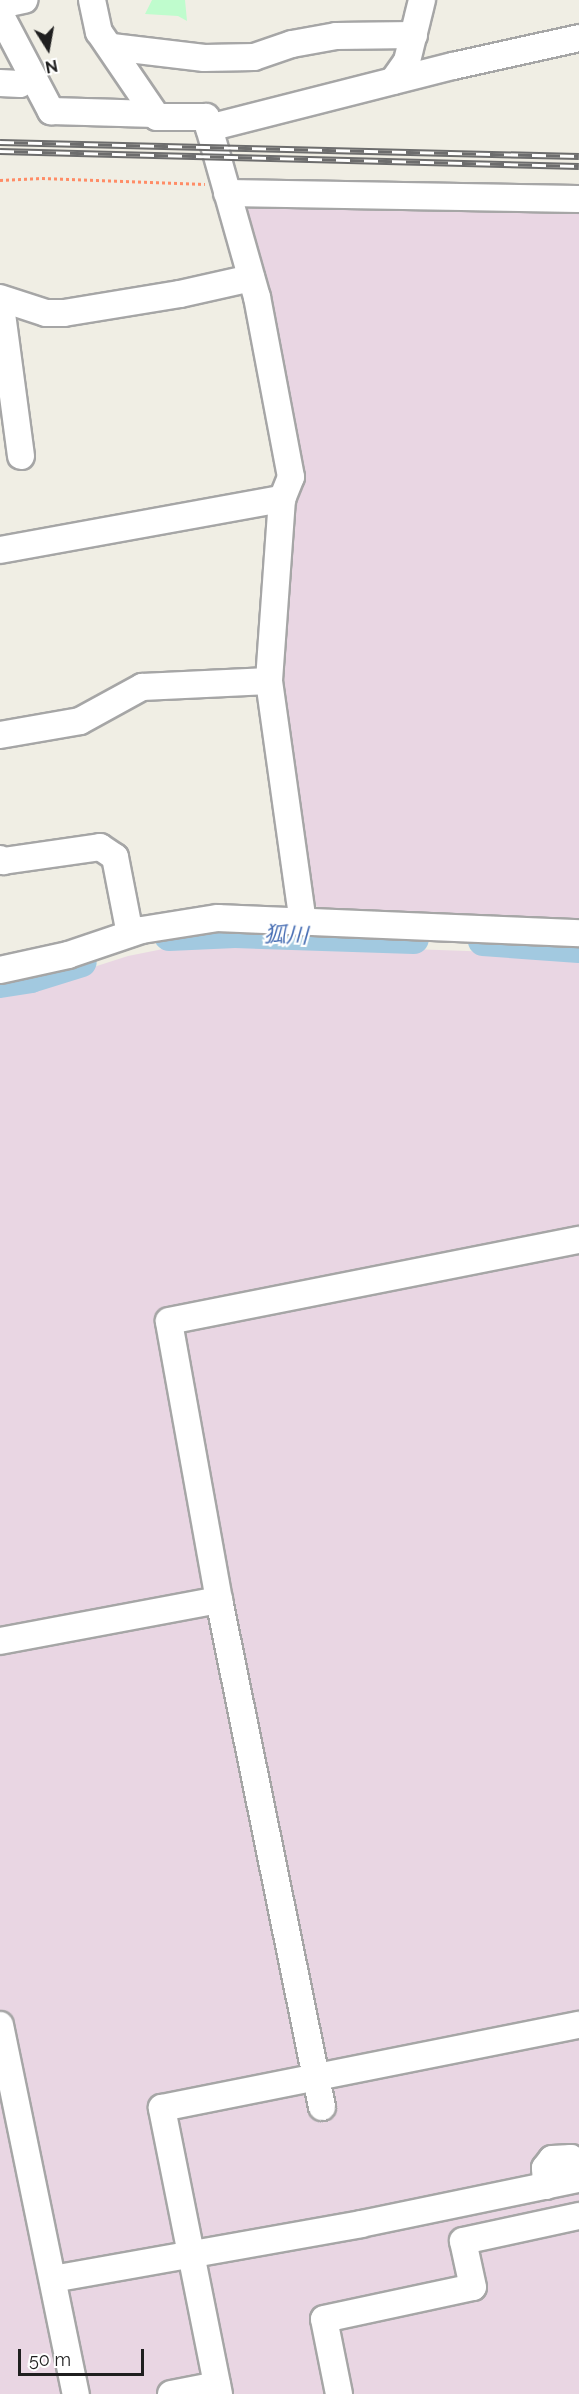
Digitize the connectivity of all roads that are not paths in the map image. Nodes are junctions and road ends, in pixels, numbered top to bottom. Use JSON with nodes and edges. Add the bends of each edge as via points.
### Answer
{"nodes":[{"id":1,"x":24,"y":0,"type":"edge"},
{"id":2,"x":92,"y":0,"type":"edge"},
{"id":3,"x":422,"y":0,"type":"edge"},
{"id":4,"x":2,"y":19,"type":"edge"},
{"id":5,"x":414,"y":35,"type":"junction"},
{"id":6,"x":573,"y":39,"type":"edge"},
{"id":7,"x":112,"y":47,"type":"junction"},
{"id":8,"x":393,"y":81,"type":"junction"},
{"id":9,"x":155,"y":114,"type":"junction"},
{"id":10,"x":209,"y":128,"type":"junction"},
{"id":11,"x":226,"y":190,"type":"junction"},
{"id":12,"x":579,"y":199,"type":"edge"},
{"id":13,"x":251,"y":278,"type":"junction"},
{"id":14,"x":7,"y":406,"type":"edge"},
{"id":15,"x":21,"y":456,"type":"dead end"},
{"id":16,"x":282,"y":499,"type":"junction"},
{"id":17,"x":0,"y":550,"type":"edge"},
{"id":18,"x":269,"y":681,"type":"junction"},
{"id":19,"x":0,"y":735,"type":"edge"},
{"id":20,"x":0,"y":859,"type":"edge"},
{"id":21,"x":303,"y":922,"type":"junction"},
{"id":22,"x":579,"y":933,"type":"edge"},
{"id":23,"x":130,"y":934,"type":"junction"},
{"id":24,"x":0,"y":970,"type":"edge"},
{"id":25,"x":579,"y":1240,"type":"edge"},
{"id":26,"x":219,"y":1600,"type":"junction"},
{"id":27,"x":0,"y":1641,"type":"edge"},
{"id":28,"x":579,"y":2025,"type":"edge"},
{"id":29,"x":2,"y":2041,"type":"edge"},
{"id":30,"x":316,"y":2077,"type":"junction"},
{"id":31,"x":322,"y":2107,"type":"dead end"},
{"id":32,"x":579,"y":2165,"type":"edge"},
{"id":33,"x":579,"y":2179,"type":"edge"},
{"id":34,"x":546,"y":2186,"type":"junction"},
{"id":35,"x":579,"y":2216,"type":"edge"},
{"id":36,"x":191,"y":2254,"type":"junction"},
{"id":37,"x":53,"y":2279,"type":"junction"},
{"id":38,"x":218,"y":2389,"type":"edge"},
{"id":39,"x":76,"y":2394,"type":"edge"},
{"id":40,"x":171,"y":2394,"type":"edge"},
{"id":41,"x":339,"y":2394,"type":"edge"}],
"edges":[{"from":1,"to":4,"type":"street"},
{"from":2,"to":7,"type":"street","via":[[99,32]]},
{"from":3,"to":5,"type":"street"},
{"from":4,"to":9,"type":"street","via":[[51,111]]},
{"from":5,"to":7,"type":"street","via":[[336,36],[292,44],[254,57],[204,58]]},
{"from":5,"to":8,"type":"street","via":[[406,61]]},
{"from":6,"to":8,"type":"street"},
{"from":7,"to":9,"type":"street"},
{"from":8,"to":10,"type":"street"},
{"from":9,"to":10,"type":"street","via":[[167,118],[206,117]]},
{"from":10,"to":11,"type":"street"},
{"from":11,"to":12,"type":"street"},
{"from":11,"to":13,"type":"street"},
{"from":13,"to":14,"type":"street","via":[[63,313],[46,313],[0,298]]},
{"from":13,"to":16,"type":"street","via":[[291,477]]},
{"from":14,"to":15,"type":"street"},
{"from":16,"to":17,"type":"street"},
{"from":16,"to":18,"type":"street"},
{"from":18,"to":19,"type":"street","via":[[142,687],[80,721]]},
{"from":18,"to":21,"type":"street"},
{"from":20,"to":23,"type":"street","via":[[100,847],[115,857]]},
{"from":21,"to":22,"type":"street"},
{"from":21,"to":23,"type":"street","via":[[218,918]]},
{"from":23,"to":24,"type":"street","via":[[59,957]]},
{"from":25,"to":26,"type":"street","via":[[169,1321]]},
{"from":26,"to":27,"type":"street"},
{"from":26,"to":30,"type":"street"},
{"from":28,"to":30,"type":"street"},
{"from":29,"to":37,"type":"street"},
{"from":30,"to":31,"type":"street"},
{"from":30,"to":36,"type":"street","via":[[162,2108]]},
{"from":32,"to":34,"type":"street","via":[[571,2158],[552,2159],[545,2168]]},
{"from":33,"to":34,"type":"street"},
{"from":34,"to":36,"type":"street"},
{"from":35,"to":41,"type":"street","via":[[463,2241],[473,2287],[324,2319]]},
{"from":36,"to":37,"type":"street"},
{"from":36,"to":38,"type":"street"},
{"from":37,"to":39,"type":"street"},
{"from":38,"to":40,"type":"street"}]}
